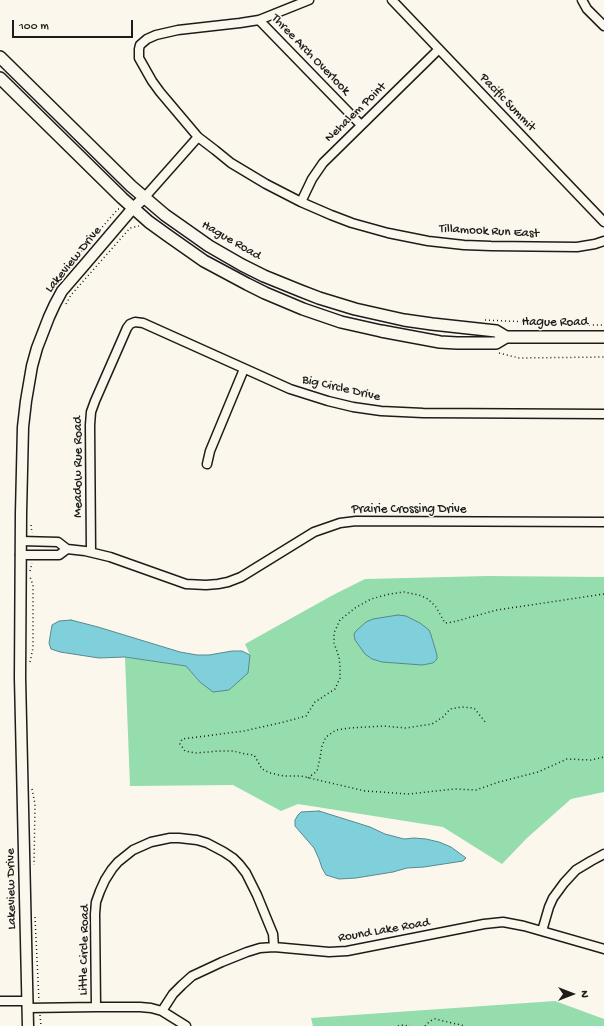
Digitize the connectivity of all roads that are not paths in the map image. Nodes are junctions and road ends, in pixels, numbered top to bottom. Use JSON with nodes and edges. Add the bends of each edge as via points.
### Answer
{"nodes":[{"id":1,"x":309,"y":0,"type":"edge"},
{"id":2,"x":392,"y":0,"type":"edge"},
{"id":3,"x":582,"y":0,"type":"edge"},
{"id":4,"x":259,"y":20,"type":"junction"},
{"id":5,"x":604,"y":26,"type":"edge"},
{"id":6,"x":439,"y":49,"type":"junction"},
{"id":7,"x":0,"y":57,"type":"edge"},
{"id":8,"x":0,"y":78,"type":"edge"},
{"id":9,"x":361,"y":125,"type":"junction"},
{"id":10,"x":198,"y":137,"type":"junction"},
{"id":11,"x":144,"y":198,"type":"junction"},
{"id":12,"x":301,"y":202,"type":"junction"},
{"id":13,"x":133,"y":208,"type":"junction"},
{"id":14,"x":604,"y":222,"type":"edge"},
{"id":15,"x":604,"y":241,"type":"edge"},
{"id":16,"x":135,"y":322,"type":"joint"},
{"id":17,"x":506,"y":337,"type":"junction"},
{"id":18,"x":604,"y":337,"type":"edge"},
{"id":19,"x":244,"y":369,"type":"junction"},
{"id":20,"x":604,"y":414,"type":"edge"},
{"id":21,"x":208,"y":464,"type":"dead end"},
{"id":22,"x":604,"y":522,"type":"edge"},
{"id":23,"x":21,"y":541,"type":"junction"},
{"id":24,"x":67,"y":549,"type":"junction"},
{"id":25,"x":91,"y":552,"type":"junction"},
{"id":26,"x":20,"y":555,"type":"junction"},
{"id":27,"x":604,"y":854,"type":"edge"},
{"id":28,"x":542,"y":931,"type":"junction"},
{"id":29,"x":274,"y":947,"type":"junction"},
{"id":30,"x":604,"y":949,"type":"edge"},
{"id":31,"x":0,"y":1001,"type":"edge"},
{"id":32,"x":28,"y":1005,"type":"junction"},
{"id":33,"x":96,"y":1007,"type":"junction"},
{"id":34,"x":162,"y":1011,"type":"junction"},
{"id":35,"x":28,"y":1026,"type":"edge"},
{"id":36,"x":186,"y":1026,"type":"edge"}],
"edges":[{"from":1,"to":4,"type":"street"},
{"from":2,"to":6,"type":"street","name":"Pacific Summit"},
{"from":3,"to":5,"type":"street"},
{"from":4,"to":9,"type":"street","name":"Three Arch Overlook"},
{"from":4,"to":10,"type":"street","name":"Tillamook Run East","via":[[167,32],[147,39],[140,45],[139,58],[152,81]]},
{"from":6,"to":9,"type":"street","name":"Nehalem Point"},
{"from":6,"to":14,"type":"street","name":"Pacific Summit"},
{"from":7,"to":11,"type":"main road","name":"Hague Road"},
{"from":8,"to":13,"type":"main road","name":"Hague Road"},
{"from":9,"to":12,"type":"street","name":"Nehalem Point","via":[[323,163]]},
{"from":10,"to":11,"type":"street","name":"Lakeview Drive"},
{"from":10,"to":12,"type":"street","name":"Tillamook Run East","via":[[231,162]]},
{"from":11,"to":13,"type":"street","name":"Lakeview Drive"},
{"from":11,"to":17,"type":"main road","name":"Hague Road","via":[[224,255],[264,276],[319,298],[381,315],[496,331]]},
{"from":12,"to":15,"type":"street","name":"Tillamook Run East","via":[[369,228],[447,244],[577,247]]},
{"from":13,"to":17,"type":"main road","name":"Hague Road","via":[[167,235],[223,272],[323,316],[381,332],[440,342],[496,343]]},
{"from":13,"to":23,"type":"street","name":"Lakeview Drive","via":[[62,292],[37,348],[28,384],[24,427]]},
{"from":16,"to":19,"type":"street","name":"Big Circle Drive","via":[[143,323]]},
{"from":16,"to":25,"type":"street","name":"Meadow Rue Road","via":[[127,328],[91,412]]},
{"from":17,"to":18,"type":"main road","name":"Hague Road"},
{"from":19,"to":20,"type":"street","name":"Big Circle Drive","via":[[290,389],[328,401],[381,411],[423,414]]},
{"from":19,"to":21,"type":"street","via":[[210,451]]},
{"from":22,"to":25,"type":"street","name":"Prairie Crossing Drive","via":[[340,523],[314,532],[241,577],[206,585],[186,584]]},
{"from":23,"to":24,"type":"street","name":"Prairie Crossing Drive","via":[[58,542]]},
{"from":23,"to":26,"type":"street","name":"Lakeview Drive"},
{"from":24,"to":25,"type":"street","name":"Prairie Crossing Drive"},
{"from":24,"to":26,"type":"street","name":"Prairie Crossing Drive","via":[[60,555]]},
{"from":26,"to":32,"type":"street","name":"Lakeview Drive","via":[[20,678]]},
{"from":27,"to":28,"type":"street","via":[[576,870],[564,883],[553,898]]},
{"from":28,"to":29,"type":"street","name":"Round Lake Road","via":[[513,923],[493,922],[347,951]]},
{"from":28,"to":30,"type":"street","name":"Round Lake Road"},
{"from":29,"to":33,"type":"street","name":"Little Circle Road","via":[[273,934],[257,895],[246,873],[233,858],[198,840],[170,838],[151,842],[133,850],[118,862],[105,880],[96,902]]},
{"from":29,"to":34,"type":"street","name":"Round Lake Road","via":[[247,952],[192,976],[172,994]]},
{"from":31,"to":32,"type":"street"},
{"from":32,"to":33,"type":"street","via":[[39,1008]]},
{"from":32,"to":35,"type":"street","name":"Lakeview Drive"},
{"from":33,"to":34,"type":"street","via":[[140,1007]]},
{"from":34,"to":36,"type":"street"}]}
